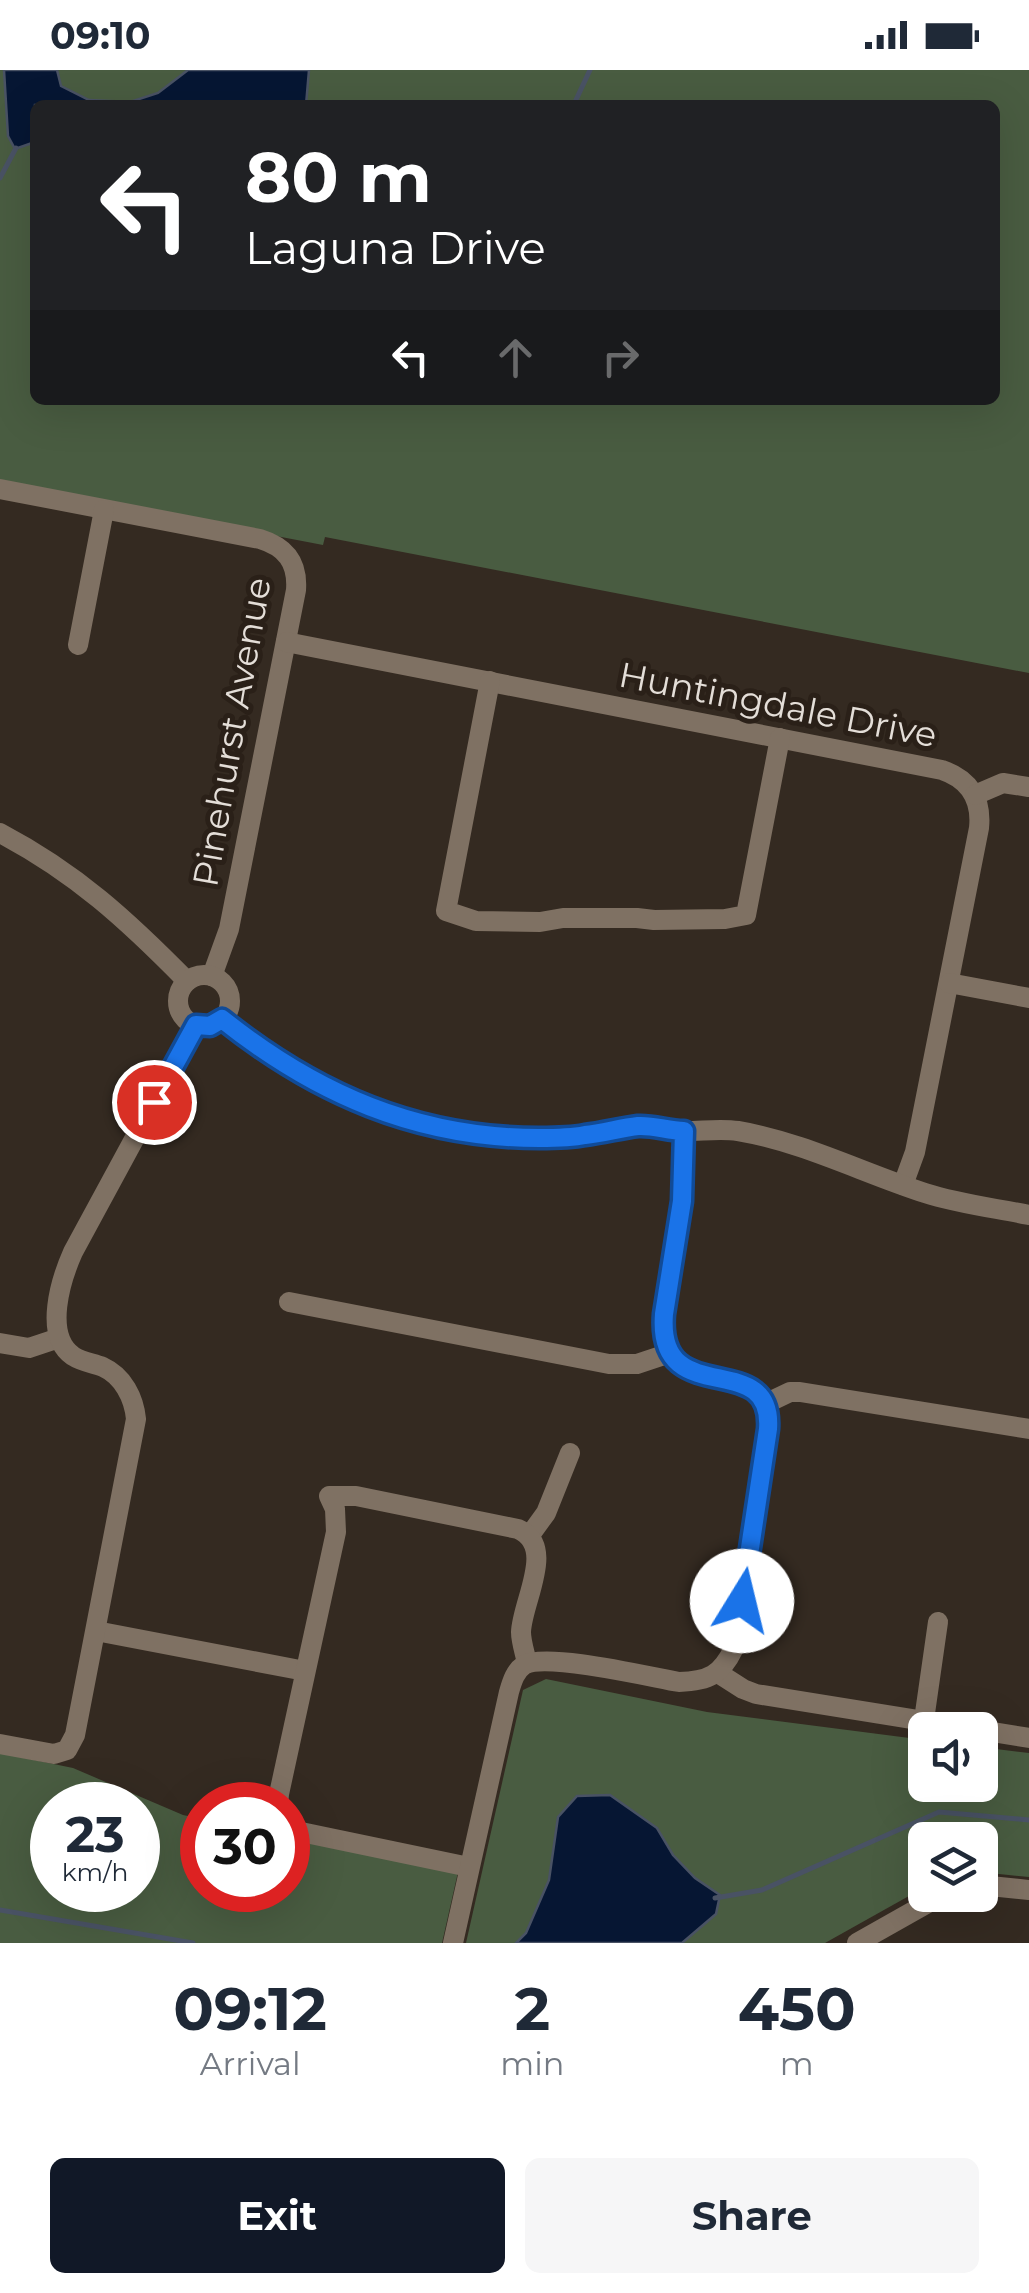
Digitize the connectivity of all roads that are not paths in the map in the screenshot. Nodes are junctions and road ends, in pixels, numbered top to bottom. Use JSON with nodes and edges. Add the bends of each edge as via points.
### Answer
{"nodes":[{"id":1,"x":0,"y":490,"type":"edge"},
{"id":2,"x":104,"y":510,"type":"junction"},
{"id":3,"x":286,"y":642,"type":"junction"},
{"id":4,"x":78,"y":645,"type":"dead end"},
{"id":5,"x":490,"y":681,"type":"junction"},
{"id":6,"x":780,"y":738,"type":"junction"},
{"id":7,"x":1029,"y":787,"type":"edge"},
{"id":8,"x":975,"y":795,"type":"junction"},
{"id":9,"x":0,"y":833,"type":"edge"},
{"id":10,"x":212,"y":976,"type":"junction"},
{"id":11,"x":187,"y":981,"type":"junction"},
{"id":12,"x":949,"y":983,"type":"junction"},
{"id":13,"x":1029,"y":998,"type":"edge"},
{"id":14,"x":222,"y":1019,"type":"junction"},
{"id":15,"x":196,"y":1025,"type":"junction"},
{"id":16,"x":684,"y":1131,"type":"junction"},
{"id":17,"x":902,"y":1185,"type":"junction"},
{"id":18,"x":1029,"y":1215,"type":"edge"},
{"id":19,"x":289,"y":1302,"type":"dead end"},
{"id":20,"x":60,"y":1338,"type":"junction"},
{"id":21,"x":0,"y":1343,"type":"edge"},
{"id":22,"x":670,"y":1353,"type":"junction"},
{"id":23,"x":765,"y":1404,"type":"junction"},
{"id":24,"x":1029,"y":1429,"type":"edge"},
{"id":25,"x":570,"y":1454,"type":"dead end"},
{"id":26,"x":530,"y":1535,"type":"junction"},
{"id":27,"x":938,"y":1622,"type":"dead end"},
{"id":28,"x":96,"y":1631,"type":"junction"},
{"id":29,"x":527,"y":1664,"type":"junction"},
{"id":30,"x":305,"y":1671,"type":"junction"},
{"id":31,"x":718,"y":1672,"type":"junction"},
{"id":32,"x":925,"y":1712,"type":"edge"},
{"id":33,"x":908,"y":1718,"type":"edge"},
{"id":34,"x":998,"y":1733,"type":"edge"},
{"id":35,"x":1029,"y":1738,"type":"edge"},
{"id":36,"x":0,"y":1744,"type":"edge"},
{"id":37,"x":283,"y":1782,"type":"edge"},
{"id":38,"x":310,"y":1834,"type":"edge"},
{"id":39,"x":469,"y":1867,"type":"junction"},
{"id":40,"x":998,"y":1887,"type":"edge"},
{"id":41,"x":1029,"y":1890,"type":"edge"},
{"id":42,"x":912,"y":1912,"type":"edge"},
{"id":43,"x":453,"y":1943,"type":"edge"},
{"id":44,"x":857,"y":1943,"type":"edge"}],
"edges":[{"from":1,"to":2,"type":"street","name":"Pinehurst Avenue"},
{"from":2,"to":3,"type":"street","name":"Pinehurst Avenue","via":[[280,546],[297,582]]},
{"from":2,"to":4,"type":"street"},
{"from":3,"to":5,"type":"street","name":"Huntingdale Drive"},
{"from":3,"to":10,"type":"street","name":"Pinehurst Avenue","via":[[230,929]]},
{"from":5,"to":6,"type":"street","name":"Huntingdale Drive"},
{"from":5,"to":6,"type":"street","via":[[446,911],[466,920],[746,915]]},
{"from":6,"to":8,"type":"street","name":"Huntingdale Drive","via":[[942,770]]},
{"from":7,"to":8,"type":"street","via":[[1003,784]]},
{"from":8,"to":12,"type":"street","via":[[979,828]]},
{"from":9,"to":11,"type":"street","via":[[108,904]]},
{"from":10,"to":11,"type":"street"},
{"from":10,"to":14,"type":"street","via":[[230,998]]},
{"from":11,"to":15,"type":"street","via":[[180,1010]]},
{"from":12,"to":13,"type":"street"},
{"from":12,"to":17,"type":"street","via":[[915,1152]]},
{"from":14,"to":15,"type":"street"},
{"from":14,"to":16,"type":"street","via":[[316,1083],[422,1123],[535,1138],[639,1126]]},
{"from":15,"to":20,"type":"street","via":[[70,1259],[56,1318]]},
{"from":16,"to":17,"type":"street","via":[[726,1129],[770,1138]]},
{"from":16,"to":22,"type":"street","via":[[682,1201],[663,1324]]},
{"from":17,"to":18,"type":"street"},
{"from":19,"to":22,"type":"street","via":[[609,1364]]},
{"from":20,"to":21,"type":"street","via":[[29,1348]]},
{"from":20,"to":28,"type":"street","via":[[73,1356],[120,1380],[135,1412]]},
{"from":22,"to":23,"type":"street","via":[[687,1370],[742,1383]]},
{"from":23,"to":24,"type":"street","via":[[800,1392]]},
{"from":23,"to":31,"type":"street","via":[[768,1429],[734,1648]]},
{"from":25,"to":26,"type":"street"},
{"from":26,"to":29,"type":"street","via":[[537,1553],[522,1627]]},
{"from":26,"to":30,"type":"street","via":[[356,1496],[329,1496],[336,1532]]},
{"from":27,"to":32,"type":"street"},
{"from":28,"to":30,"type":"street"},
{"from":28,"to":36,"type":"street","via":[[70,1746],[54,1754]]},
{"from":29,"to":31,"type":"street","via":[[554,1661],[680,1682]]},
{"from":29,"to":39,"type":"street","via":[[512,1682]]},
{"from":30,"to":37,"type":"street"},
{"from":31,"to":33,"type":"street","via":[[756,1694]]},
{"from":34,"to":35,"type":"street"},
{"from":38,"to":39,"type":"street"},
{"from":39,"to":43,"type":"street"},
{"from":40,"to":41,"type":"street"},
{"from":42,"to":44,"type":"street"}]}
